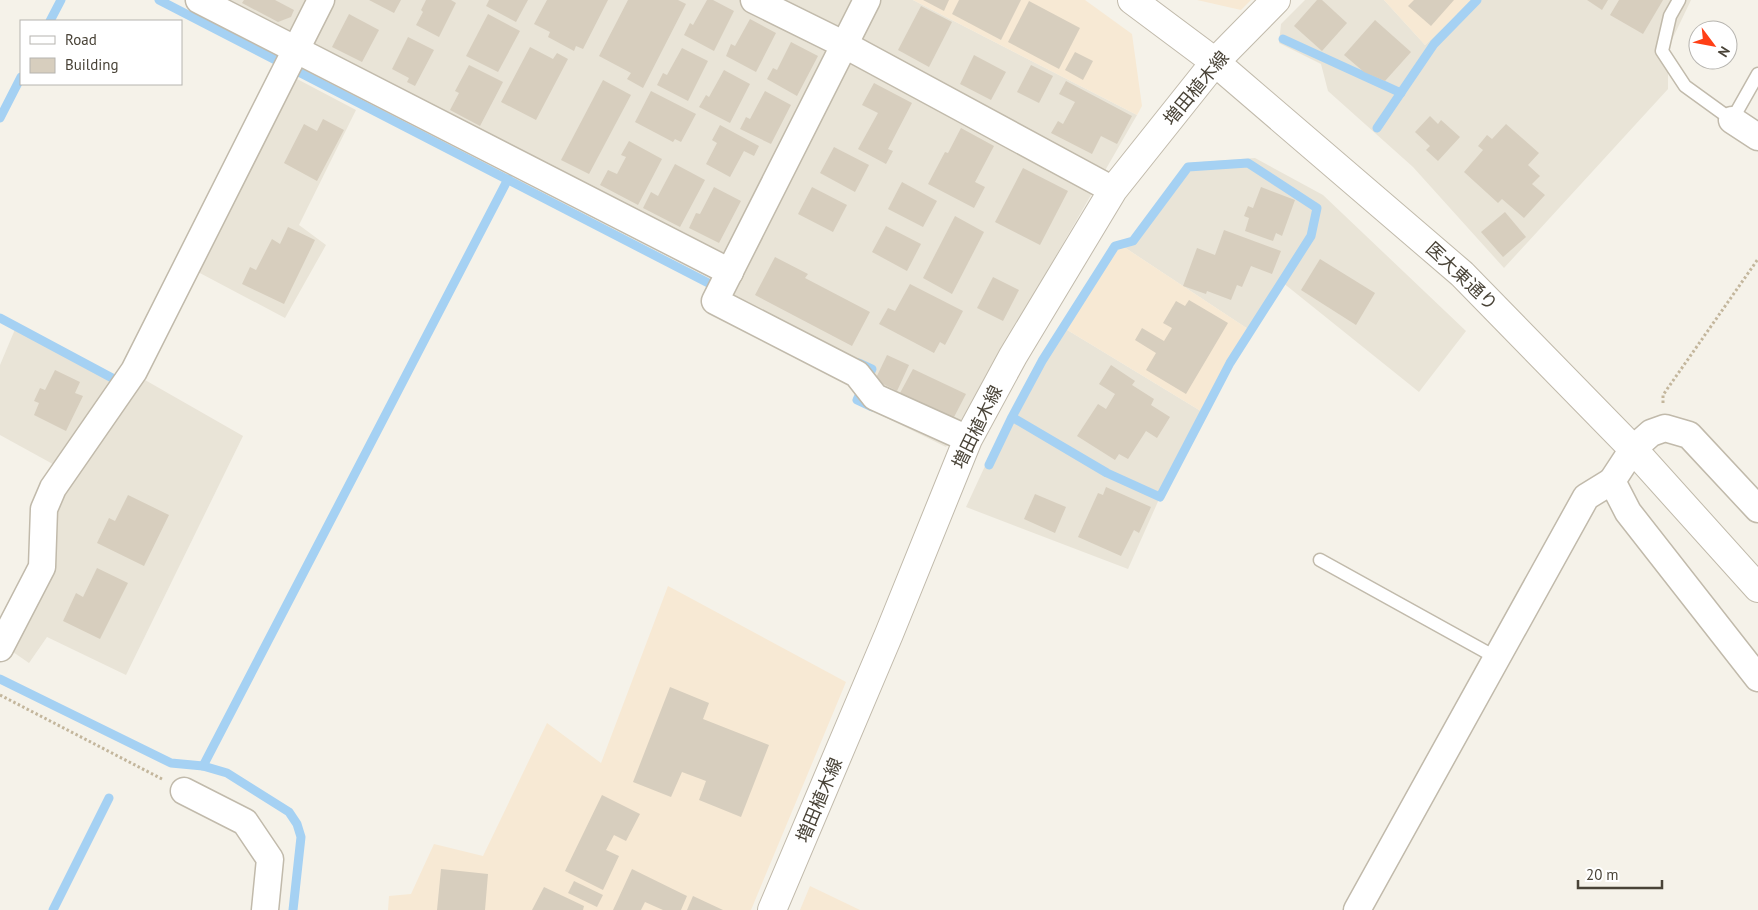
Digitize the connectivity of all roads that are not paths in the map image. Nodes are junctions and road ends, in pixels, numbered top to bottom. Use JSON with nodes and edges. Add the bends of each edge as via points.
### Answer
{"nodes":[{"id":1,"x":199,"y":0,"type":"edge"},
{"id":2,"x":321,"y":0,"type":"edge"},
{"id":3,"x":754,"y":0,"type":"edge"},
{"id":4,"x":868,"y":0,"type":"edge"},
{"id":5,"x":1132,"y":0,"type":"edge"},
{"id":6,"x":1276,"y":0,"type":"edge"},
{"id":7,"x":1679,"y":0,"type":"edge"},
{"id":8,"x":844,"y":45,"type":"junction"},
{"id":9,"x":290,"y":61,"type":"junction"},
{"id":10,"x":1215,"y":62,"type":"junction"},
{"id":11,"x":1758,"y":74,"type":"edge"},
{"id":12,"x":1732,"y":120,"type":"junction"},
{"id":13,"x":1758,"y":138,"type":"edge"},
{"id":14,"x":1113,"y":190,"type":"junction"},
{"id":15,"x":724,"y":284,"type":"junction"},
{"id":16,"x":968,"y":439,"type":"junction"},
{"id":17,"x":1633,"y":450,"type":"junction"},
{"id":18,"x":1612,"y":480,"type":"junction"},
{"id":19,"x":1758,"y":509,"type":"edge"},
{"id":20,"x":1320,"y":560,"type":"dead end"},
{"id":21,"x":1758,"y":588,"type":"edge"},
{"id":22,"x":0,"y":648,"type":"edge"},
{"id":23,"x":1497,"y":658,"type":"junction"},
{"id":24,"x":1758,"y":678,"type":"edge"},
{"id":25,"x":193,"y":796,"type":"road end"},
{"id":26,"x":265,"y":910,"type":"edge"},
{"id":27,"x":772,"y":910,"type":"edge"},
{"id":28,"x":1357,"y":910,"type":"edge"}],
"edges":[{"from":1,"to":9,"type":"street"},
{"from":2,"to":9,"type":"street"},
{"from":3,"to":8,"type":"street"},
{"from":4,"to":8,"type":"street"},
{"from":5,"to":10,"type":"street","name":"医大東通り"},
{"from":6,"to":10,"type":"street","name":"増田植木線"},
{"from":7,"to":12,"type":"lane","via":[[1670,16],[1662,50],[1685,86]]},
{"from":8,"to":14,"type":"street"},
{"from":8,"to":15,"type":"street"},
{"from":9,"to":15,"type":"street"},
{"from":9,"to":22,"type":"street","via":[[134,371],[53,488],[44,509],[42,567]]},
{"from":10,"to":14,"type":"street","name":"増田植木線"},
{"from":10,"to":17,"type":"street","name":"医大東通り","via":[[1462,274]]},
{"from":11,"to":12,"type":"lane"},
{"from":12,"to":13,"type":"street"},
{"from":14,"to":16,"type":"street","name":"増田植木線","via":[[1013,356]]},
{"from":15,"to":16,"type":"street","via":[[857,374],[875,397]]},
{"from":16,"to":27,"type":"street","name":"増田植木線"},
{"from":17,"to":18,"type":"street"},
{"from":17,"to":19,"type":"street","via":[[1651,433],[1665,428],[1689,435]]},
{"from":17,"to":21,"type":"street","name":"医大東通り"},
{"from":18,"to":23,"type":"street","via":[[1586,497]]},
{"from":18,"to":24,"type":"street","via":[[1628,512]]},
{"from":20,"to":23,"type":"lane"},
{"from":23,"to":28,"type":"street"},
{"from":25,"to":26,"type":"street","via":[[245,822],[270,859]]}]}
